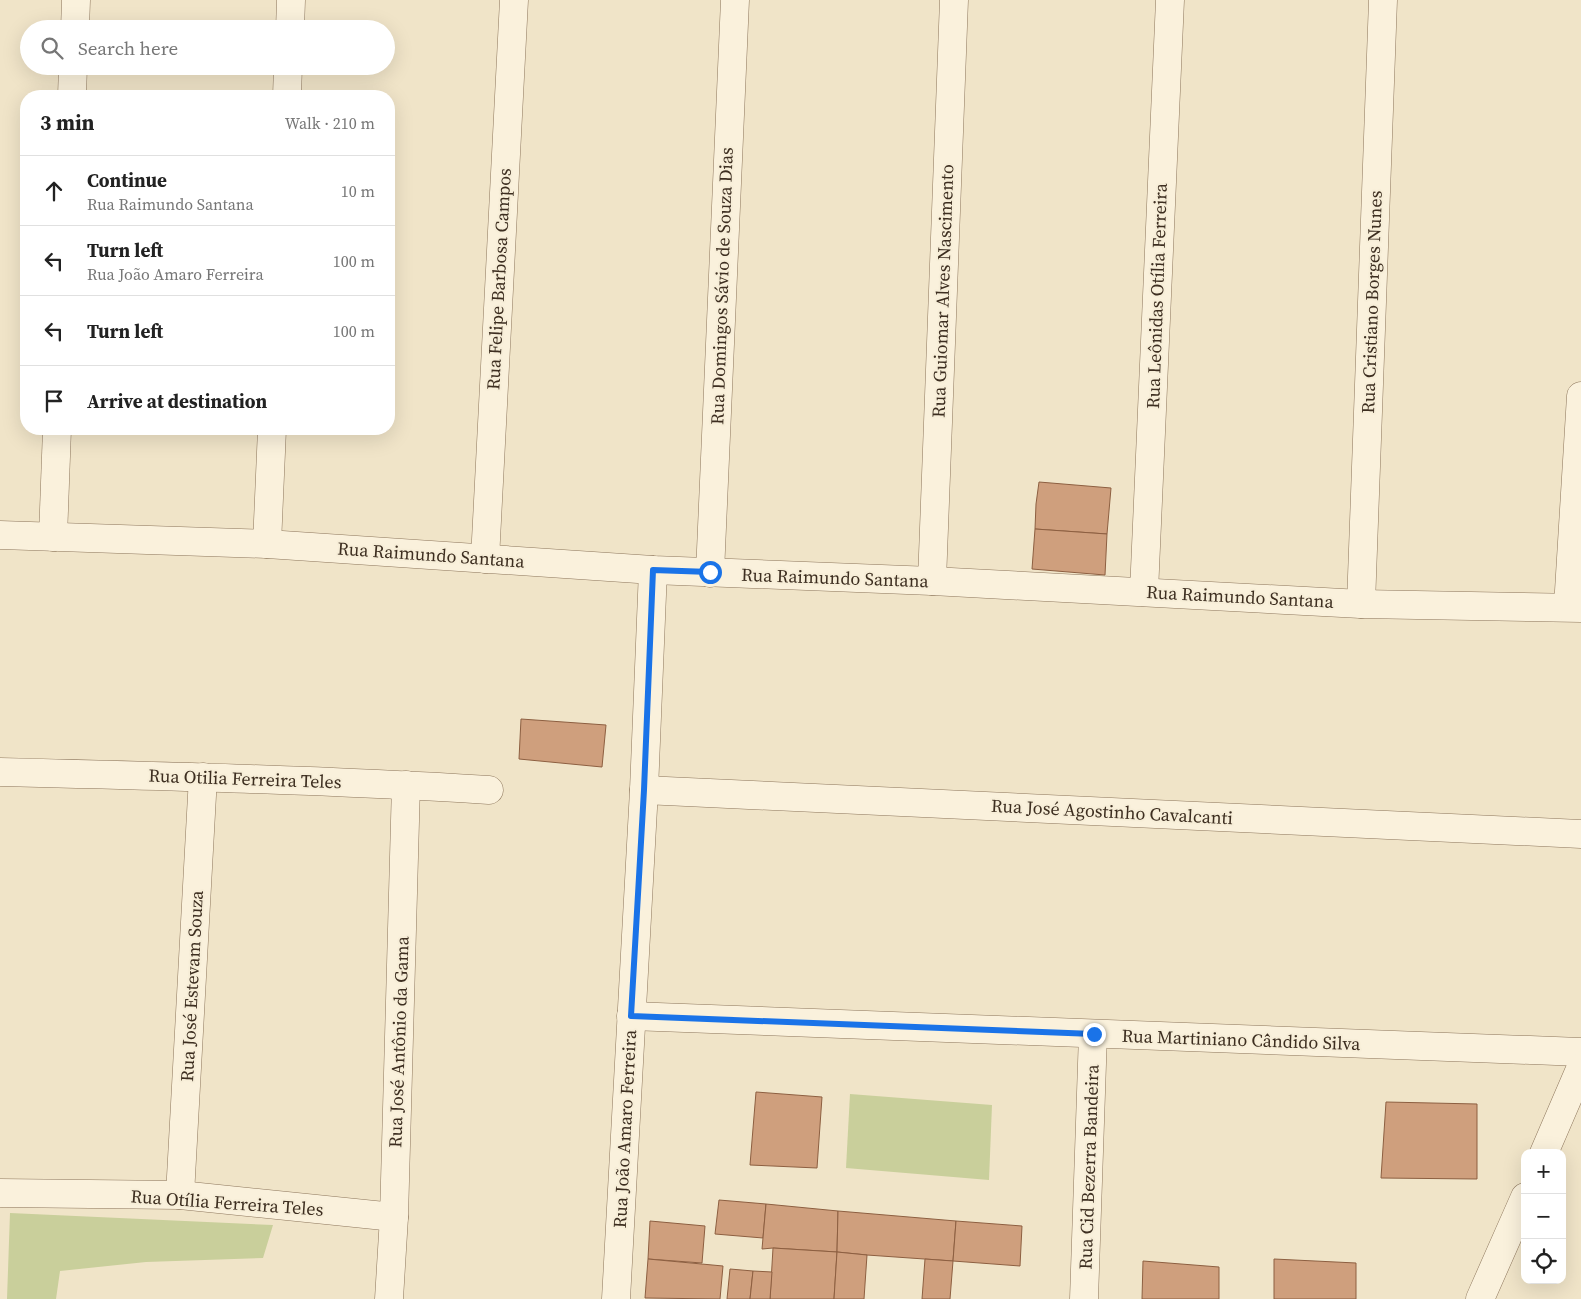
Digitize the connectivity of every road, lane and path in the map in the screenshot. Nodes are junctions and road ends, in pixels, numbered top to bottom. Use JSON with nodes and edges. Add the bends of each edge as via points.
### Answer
{"nodes":[{"id":1,"x":76,"y":0,"type":"edge"},
{"id":2,"x":291,"y":0,"type":"edge"},
{"id":3,"x":514,"y":0,"type":"edge"},
{"id":4,"x":735,"y":0,"type":"edge"},
{"id":5,"x":954,"y":0,"type":"edge"},
{"id":6,"x":1170,"y":0,"type":"edge"},
{"id":7,"x":1383,"y":0,"type":"edge"},
{"id":8,"x":75,"y":20,"type":"edge"},
{"id":9,"x":290,"y":20,"type":"edge"},
{"id":10,"x":73,"y":75,"type":"edge"},
{"id":11,"x":288,"y":75,"type":"edge"},
{"id":12,"x":72,"y":90,"type":"edge"},
{"id":13,"x":287,"y":90,"type":"edge"},
{"id":14,"x":1581,"y":396,"type":"edge"},
{"id":15,"x":57,"y":435,"type":"edge"},
{"id":16,"x":272,"y":435,"type":"edge"},
{"id":17,"x":0,"y":535,"type":"edge"},
{"id":18,"x":53,"y":537,"type":"junction"},
{"id":19,"x":267,"y":544,"type":"junction"},
{"id":20,"x":485,"y":559,"type":"junction"},
{"id":21,"x":653,"y":570,"type":"junction"},
{"id":22,"x":710,"y":572,"type":"junction"},
{"id":23,"x":932,"y":581,"type":"junction"},
{"id":24,"x":1144,"y":592,"type":"junction"},
{"id":25,"x":1361,"y":604,"type":"junction"},
{"id":26,"x":1574,"y":607,"type":"edge"},
{"id":27,"x":0,"y":772,"type":"edge"},
{"id":28,"x":203,"y":777,"type":"junction"},
{"id":29,"x":406,"y":785,"type":"junction"},
{"id":30,"x":489,"y":790,"type":"dead end"},
{"id":31,"x":644,"y":790,"type":"junction"},
{"id":32,"x":1581,"y":834,"type":"edge"},
{"id":33,"x":631,"y":1016,"type":"junction"},
{"id":34,"x":1094,"y":1034,"type":"junction"},
{"id":35,"x":1581,"y":1052,"type":"edge"},
{"id":36,"x":1581,"y":1068,"type":"edge"},
{"id":37,"x":1546,"y":1149,"type":"edge"},
{"id":38,"x":0,"y":1193,"type":"edge"},
{"id":39,"x":180,"y":1195,"type":"junction"},
{"id":40,"x":1521,"y":1206,"type":"edge"},
{"id":41,"x":394,"y":1217,"type":"junction"},
{"id":42,"x":389,"y":1299,"type":"edge"},
{"id":43,"x":616,"y":1299,"type":"edge"},
{"id":44,"x":1084,"y":1299,"type":"edge"},
{"id":45,"x":1480,"y":1299,"type":"edge"}],
"edges":[{"from":1,"to":8,"type":"street"},
{"from":2,"to":9,"type":"street"},
{"from":3,"to":20,"type":"street","name":"Rua Felipe Barbosa Campos"},
{"from":4,"to":22,"type":"street","name":"Rua Domingos Sávio de Souza Dias"},
{"from":5,"to":23,"type":"street","name":"Rua Guiomar Alves Nascimento"},
{"from":6,"to":24,"type":"street","name":"Rua Leônidas Otília Ferreira"},
{"from":7,"to":25,"type":"street","name":"Rua Cristiano Borges Nunes"},
{"from":10,"to":12,"type":"street"},
{"from":11,"to":13,"type":"street"},
{"from":14,"to":26,"type":"street"},
{"from":15,"to":18,"type":"street"},
{"from":16,"to":19,"type":"street"},
{"from":17,"to":18,"type":"street","name":"Rua Raimundo Santana"},
{"from":18,"to":19,"type":"street","name":"Rua Raimundo Santana"},
{"from":19,"to":20,"type":"street","name":"Rua Raimundo Santana"},
{"from":20,"to":21,"type":"street","name":"Rua Raimundo Santana"},
{"from":21,"to":22,"type":"street","name":"Rua Raimundo Santana"},
{"from":21,"to":31,"type":"street","name":"Rua João Amaro Ferreira"},
{"from":22,"to":23,"type":"street","name":"Rua Raimundo Santana"},
{"from":23,"to":24,"type":"street","name":"Rua Raimundo Santana"},
{"from":24,"to":25,"type":"street","name":"Rua Raimundo Santana"},
{"from":25,"to":26,"type":"street","name":"Rua Raimundo Santana"},
{"from":27,"to":28,"type":"street","name":"Rua Otilia Ferreira Teles"},
{"from":28,"to":29,"type":"street","name":"Rua Otilia Ferreira Teles"},
{"from":28,"to":39,"type":"street","name":"Rua José Estevam Souza"},
{"from":29,"to":30,"type":"street","name":"Rua Otilia Ferreira Teles"},
{"from":29,"to":41,"type":"street","name":"Rua José Antônio da Gama"},
{"from":31,"to":32,"type":"street","name":"Rua José Agostinho Cavalcanti"},
{"from":31,"to":33,"type":"street","name":"Rua João Amaro Ferreira"},
{"from":33,"to":34,"type":"street","name":"Rua Martiniano Cândido Silva"},
{"from":33,"to":43,"type":"street","name":"Rua João Amaro Ferreira"},
{"from":34,"to":35,"type":"street","name":"Rua Martiniano Cândido Silva"},
{"from":34,"to":44,"type":"street","name":"Rua Cid Bezerra Bandeira"},
{"from":36,"to":37,"type":"street"},
{"from":38,"to":39,"type":"street","name":"Rua Otília Ferreira Teles"},
{"from":39,"to":41,"type":"street","name":"Rua Otília Ferreira Teles"},
{"from":40,"to":45,"type":"street"},
{"from":41,"to":42,"type":"street","name":"Rua José Antônio da Gama"}]}
